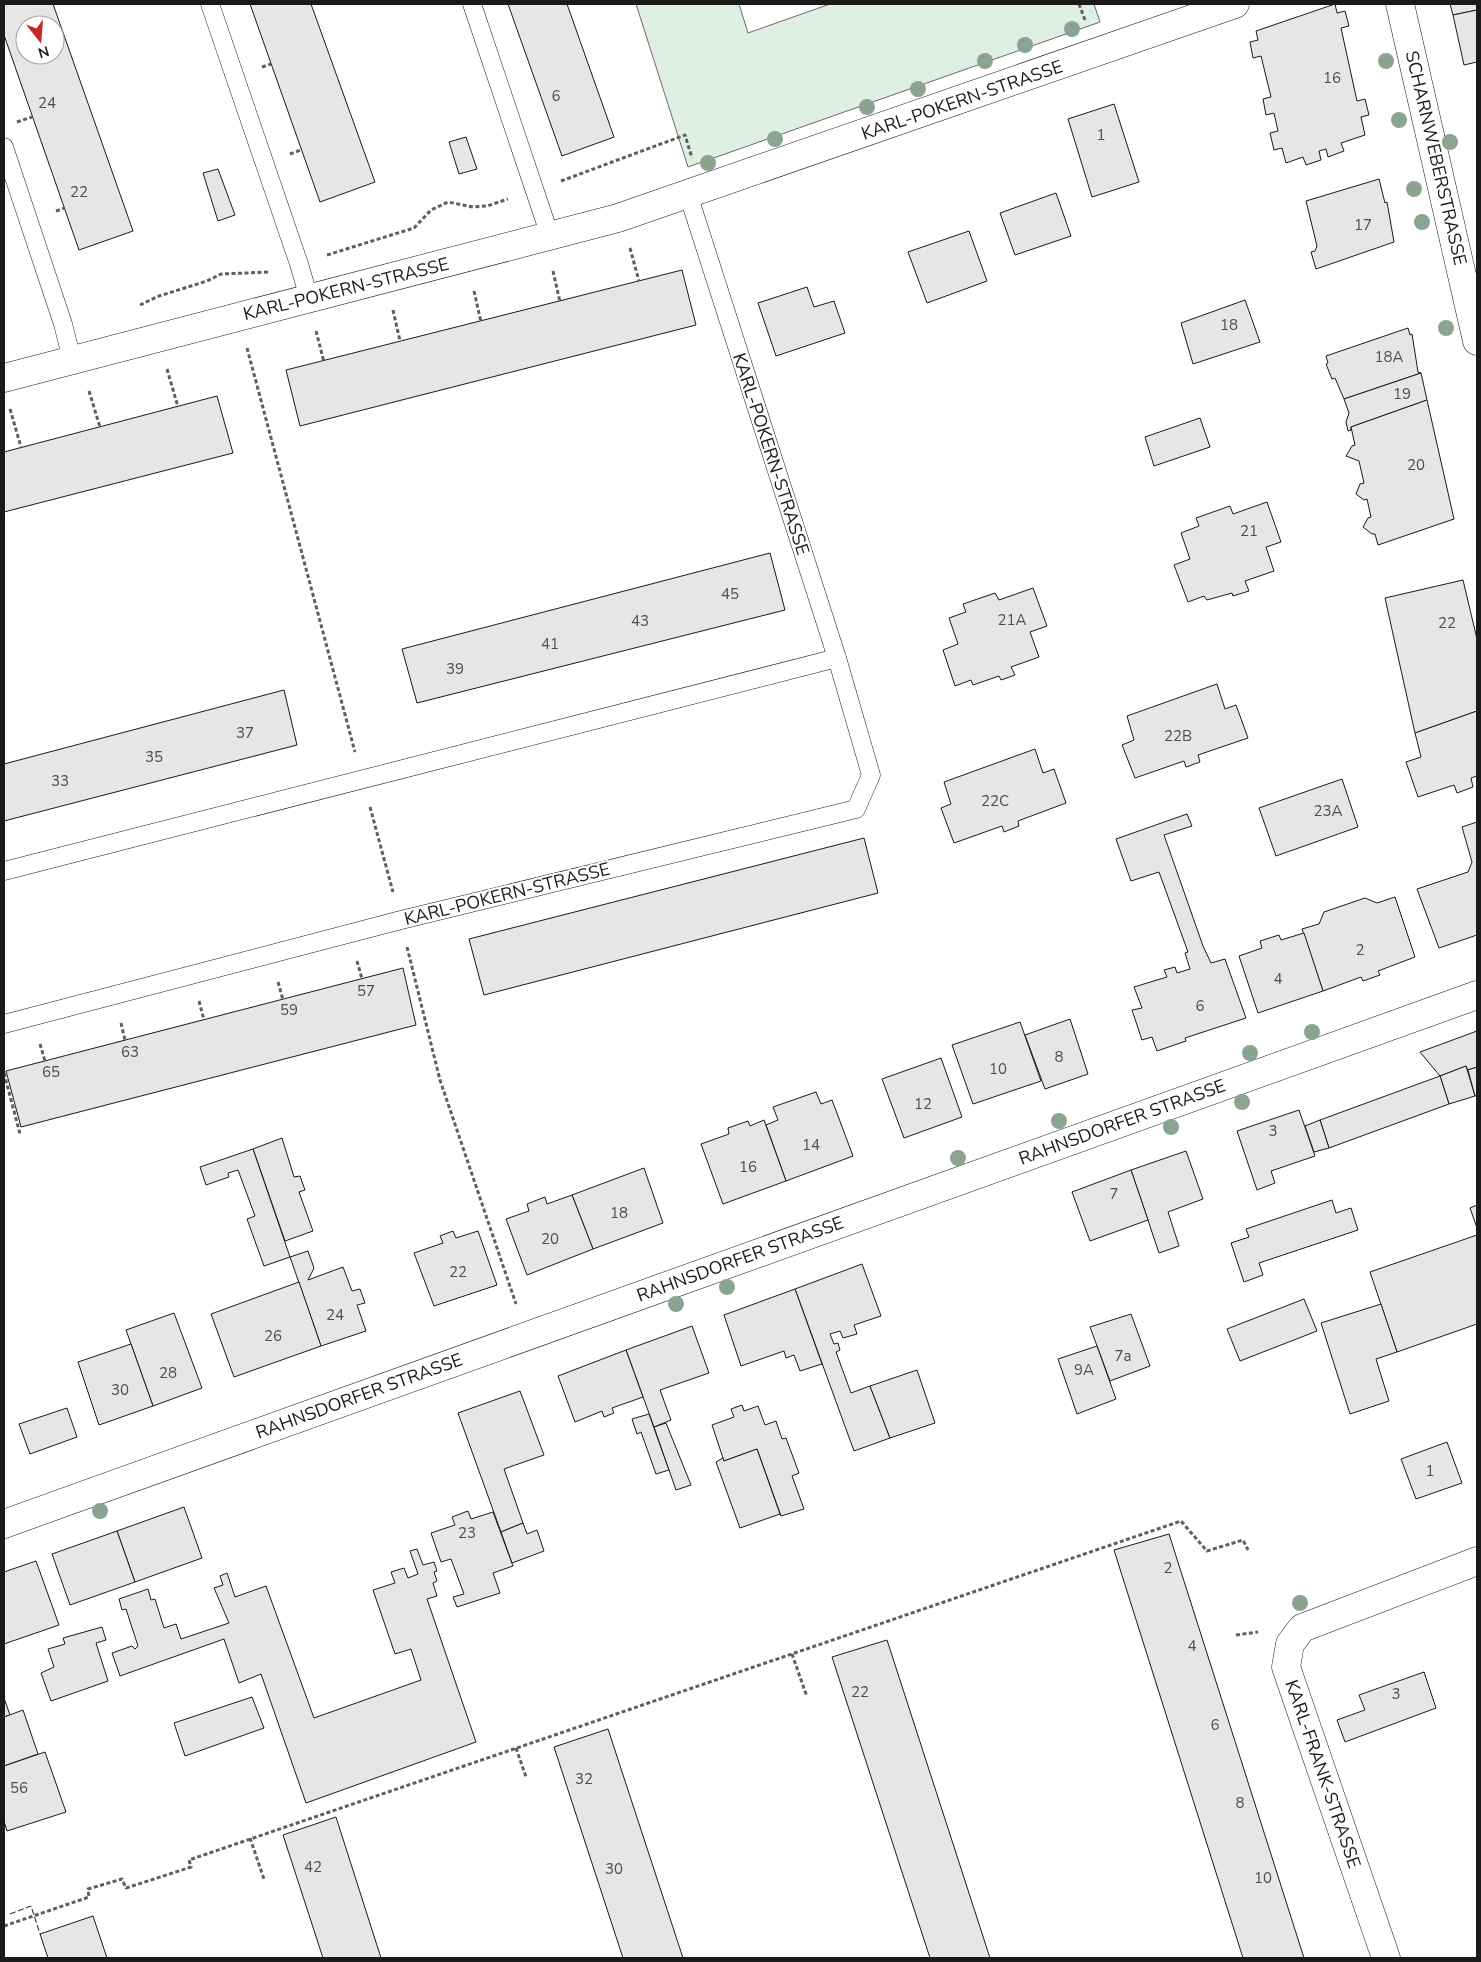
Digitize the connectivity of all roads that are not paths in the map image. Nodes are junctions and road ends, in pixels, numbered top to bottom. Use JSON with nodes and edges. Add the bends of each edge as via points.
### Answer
{"nodes":[{"id":1,"x":210,"y":4,"type":"edge"},
{"id":2,"x":472,"y":4,"type":"edge"},
{"id":3,"x":1235,"y":4,"type":"edge"},
{"id":4,"x":1400,"y":4,"type":"edge"},
{"id":5,"x":4,"y":147,"type":"edge"},
{"id":6,"x":688,"y":194,"type":"junction"},
{"id":7,"x":551,"y":249,"type":"junction"},
{"id":8,"x":311,"y":310,"type":"junction"},
{"id":9,"x":1477,"y":341,"type":"edge"},
{"id":10,"x":72,"y":360,"type":"junction"},
{"id":11,"x":6,"y":389,"type":"edge"},
{"id":12,"x":837,"y":658,"type":"junction"},
{"id":13,"x":4,"y":871,"type":"edge"},
{"id":14,"x":1477,"y":995,"type":"edge"},
{"id":15,"x":4,"y":1024,"type":"edge"},
{"id":16,"x":4,"y":1524,"type":"edge"},
{"id":17,"x":1477,"y":1561,"type":"edge"},
{"id":18,"x":1386,"y":1958,"type":"edge"}],
"edges":[{"from":1,"to":8,"type":"lane","via":[[299,264]]},
{"from":2,"to":7,"type":"lane","via":[[536,190]]},
{"from":3,"to":6,"type":"street","name":"KARL-POKERN-STRASSE"},
{"from":4,"to":9,"type":"street","name":"SCHARNWEBERSTRASSE"},
{"from":5,"to":10,"type":"lane","via":[[60,314]]},
{"from":6,"to":7,"type":"street","name":"KARL-POKERN-STRASSE","via":[[618,218]]},
{"from":6,"to":12,"type":"lane","name":"KARL-POKERN-STRASSE"},
{"from":7,"to":8,"type":"street","name":"KARL-POKERN-STRASSE"},
{"from":8,"to":10,"type":"street","name":"KARL-POKERN-STRASSE"},
{"from":10,"to":11,"type":"street","name":"KARL-POKERN-STRASSE"},
{"from":12,"to":13,"type":"lane"},
{"from":12,"to":15,"type":"lane","name":"KARL-POKERN-STRASSE","via":[[872,775],[856,809],[401,920]]},
{"from":14,"to":16,"type":"street","name":"RAHNSDORFER STRASSE"},
{"from":17,"to":18,"type":"street","name":"KARL-FRANK-STRASSE","via":[[1302,1628],[1290,1644],[1286,1667]]}]}
